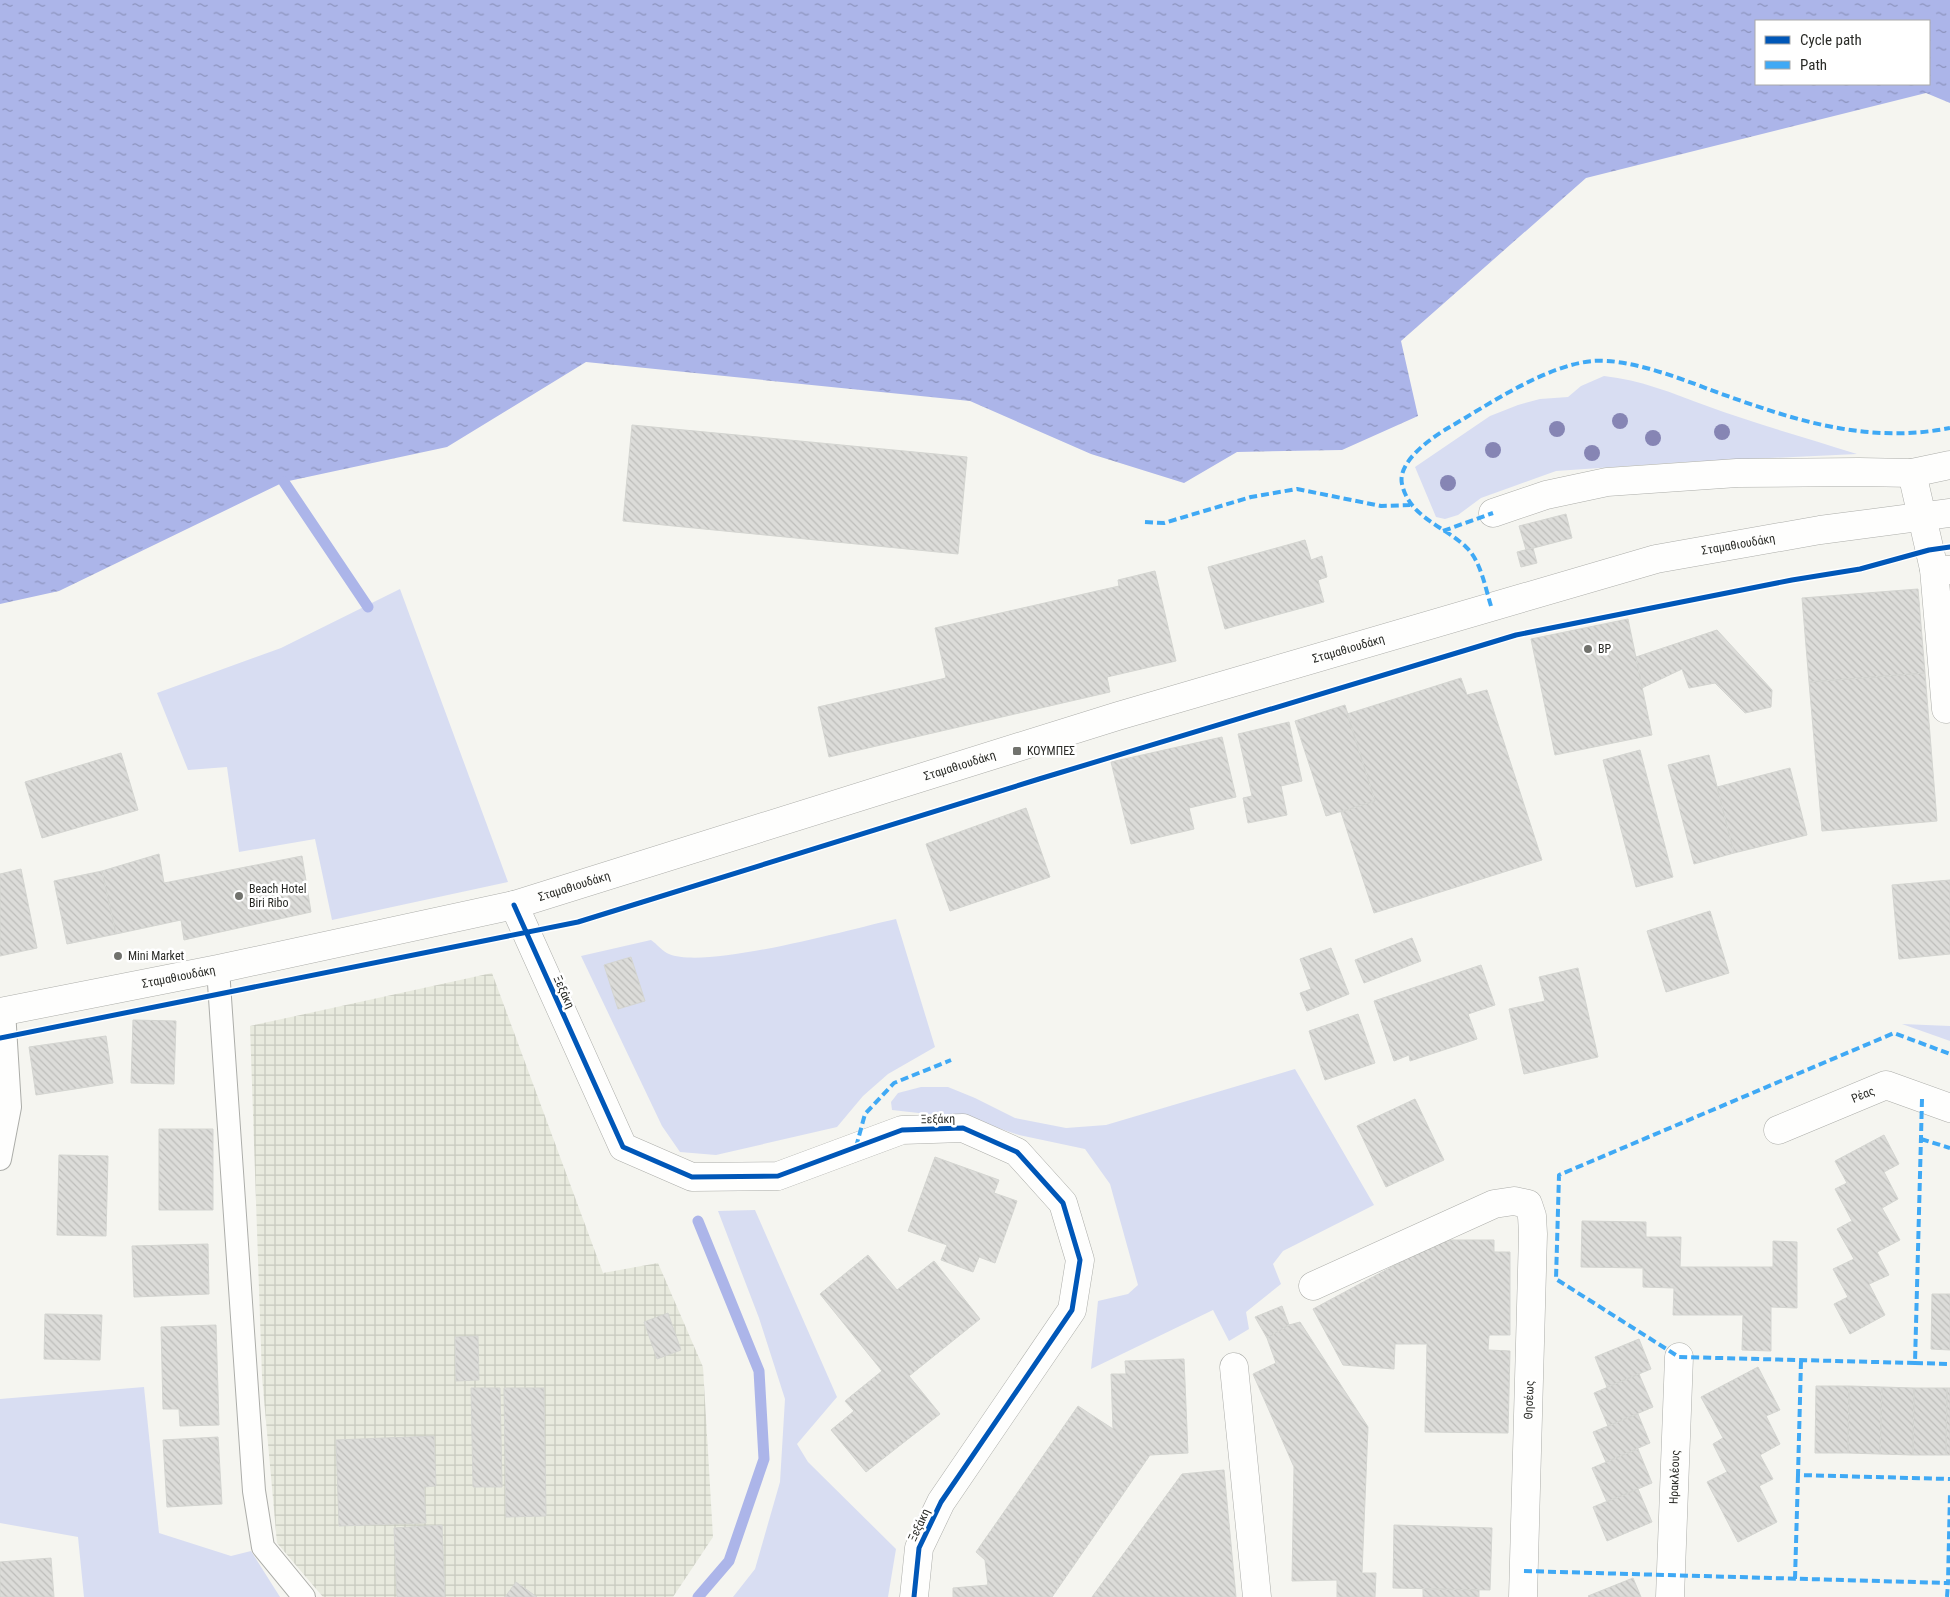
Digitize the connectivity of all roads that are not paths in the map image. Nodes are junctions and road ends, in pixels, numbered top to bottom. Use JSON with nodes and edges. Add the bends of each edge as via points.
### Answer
{"nodes":[{"id":1,"x":1950,"y":464,"type":"edge"},
{"id":2,"x":1912,"y":474,"type":"junction"},
{"id":3,"x":1493,"y":513,"type":"dead end"},
{"id":4,"x":1950,"y":513,"type":"edge"},
{"id":5,"x":1920,"y":517,"type":"junction"},
{"id":6,"x":1942,"y":570,"type":"edge"},
{"id":7,"x":1946,"y":709,"type":"dead end"},
{"id":8,"x":514,"y":905,"type":"junction"},
{"id":9,"x":218,"y":969,"type":"junction"},
{"id":10,"x":2,"y":1012,"type":"edge"},
{"id":11,"x":1950,"y":1108,"type":"edge"},
{"id":12,"x":1778,"y":1130,"type":"dead end"},
{"id":13,"x":0,"y":1159,"type":"edge"},
{"id":14,"x":1314,"y":1286,"type":"dead end"},
{"id":15,"x":1679,"y":1357,"type":"dead end"},
{"id":16,"x":1234,"y":1367,"type":"dead end"},
{"id":17,"x":304,"y":1597,"type":"edge"},
{"id":18,"x":914,"y":1597,"type":"edge"},
{"id":19,"x":1257,"y":1597,"type":"edge"},
{"id":20,"x":1523,"y":1597,"type":"edge"},
{"id":21,"x":1670,"y":1597,"type":"edge"}],
"edges":[{"from":1,"to":2,"type":"street"},
{"from":2,"to":3,"type":"street","via":[[1737,473],[1607,482],[1546,495]]},
{"from":2,"to":5,"type":"street"},
{"from":4,"to":5,"type":"street","name":"Σταμαθιουδάκη"},
{"from":5,"to":6,"type":"street"},
{"from":5,"to":8,"type":"street","name":"Σταμαθιουδάκη","via":[[1820,530],[1656,559],[1118,716]]},
{"from":6,"to":7,"type":"street"},
{"from":8,"to":9,"type":"street","name":"Σταμαθιουδάκη"},
{"from":8,"to":18,"type":"street","name":"Ξεξάκη","via":[[623,1147],[692,1178],[778,1176],[902,1130],[963,1128],[1017,1152],[1063,1203],[1080,1260],[1072,1310],[941,1502],[919,1548]]},
{"from":9,"to":10,"type":"street","name":"Σταμαθιουδάκη"},
{"from":9,"to":17,"type":"lane","via":[[254,1491],[264,1547]]},
{"from":10,"to":13,"type":"lane","via":[[10,1106]]},
{"from":11,"to":12,"type":"street","name":"Ρέας","via":[[1886,1085]]},
{"from":14,"to":20,"type":"street","name":"Θησέως","via":[[1494,1204],[1514,1201],[1528,1204],[1534,1234]]},
{"from":15,"to":21,"type":"street","name":"Ηρακλέους"},
{"from":16,"to":19,"type":"street"}]}
